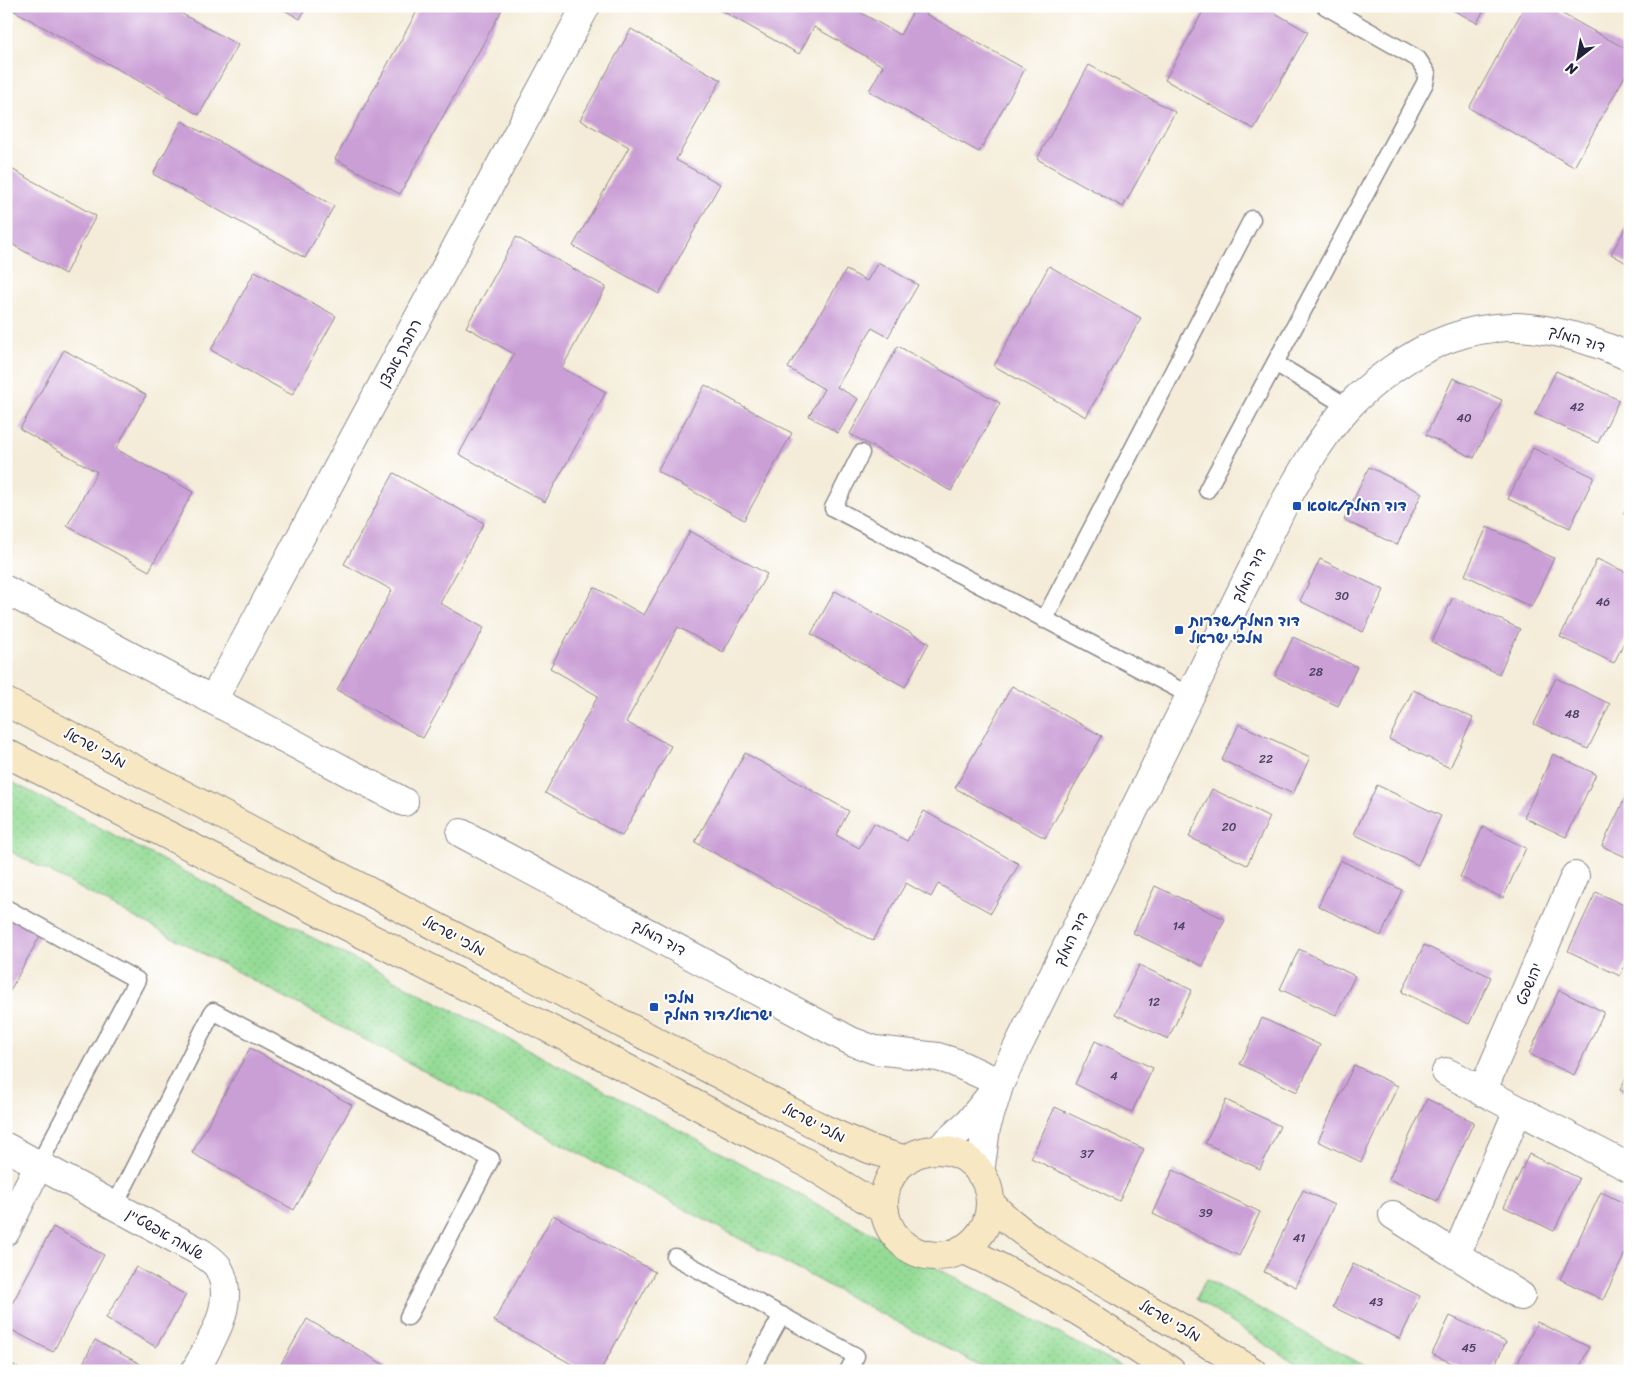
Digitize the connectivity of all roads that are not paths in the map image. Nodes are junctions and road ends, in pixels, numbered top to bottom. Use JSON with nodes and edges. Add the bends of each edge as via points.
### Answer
{"nodes":[{"id":1,"x":586,"y":6,"type":"edge"},
{"id":2,"x":1325,"y":6,"type":"edge"},
{"id":3,"x":1252,"y":219,"type":"dead end"},
{"id":4,"x":1630,"y":357,"type":"edge"},
{"id":5,"x":1275,"y":363,"type":"junction"},
{"id":6,"x":1348,"y":406,"type":"junction"},
{"id":7,"x":861,"y":453,"type":"dead end"},
{"id":8,"x":1207,"y":490,"type":"dead end"},
{"id":9,"x":6,"y":590,"type":"edge"},
{"id":10,"x":1044,"y":620,"type":"junction"},
{"id":11,"x":1191,"y":696,"type":"junction"},
{"id":12,"x":213,"y":700,"type":"junction"},
{"id":13,"x":6,"y":702,"type":"edge"},
{"id":14,"x":6,"y":753,"type":"edge"},
{"id":15,"x":404,"y":802,"type":"dead end"},
{"id":16,"x":461,"y":833,"type":"dead end"},
{"id":17,"x":1575,"y":876,"type":"dead end"},
{"id":18,"x":6,"y":908,"type":"edge"},
{"id":19,"x":1446,"y":1072,"type":"dead end"},
{"id":20,"x":1000,"y":1083,"type":"junction"},
{"id":21,"x":1482,"y":1092,"type":"junction"},
{"id":22,"x":1518,"y":1110,"type":"junction"},
{"id":23,"x":6,"y":1146,"type":"edge"},
{"id":24,"x":938,"y":1150,"type":"junction"},
{"id":25,"x":906,"y":1160,"type":"junction"},
{"id":26,"x":39,"y":1164,"type":"junction"},
{"id":27,"x":1630,"y":1168,"type":"edge"},
{"id":28,"x":980,"y":1173,"type":"junction"},
{"id":29,"x":990,"y":1203,"type":"junction"},
{"id":30,"x":115,"y":1205,"type":"junction"},
{"id":31,"x":885,"y":1211,"type":"junction"},
{"id":32,"x":1393,"y":1215,"type":"dead end"},
{"id":33,"x":6,"y":1231,"type":"edge"},
{"id":34,"x":962,"y":1249,"type":"junction"},
{"id":35,"x":1456,"y":1255,"type":"junction"},
{"id":36,"x":675,"y":1257,"type":"dead end"},
{"id":37,"x":1521,"y":1296,"type":"dead end"},
{"id":38,"x":782,"y":1316,"type":"junction"},
{"id":39,"x":408,"y":1318,"type":"dead end"},
{"id":40,"x":195,"y":1371,"type":"edge"},
{"id":41,"x":751,"y":1371,"type":"edge"},
{"id":42,"x":848,"y":1371,"type":"edge"},
{"id":43,"x":1171,"y":1371,"type":"edge"},
{"id":44,"x":1252,"y":1371,"type":"edge"}],
"edges":[{"from":1,"to":12,"type":"street","name":"רחבת אבצן"},
{"from":2,"to":5,"type":"lane","via":[[1413,55],[1427,73],[1422,90]]},
{"from":3,"to":10,"type":"lane"},
{"from":4,"to":6,"type":"street","name":"דוד המלך","via":[[1578,337],[1543,328],[1504,326],[1465,332],[1436,342],[1408,358]]},
{"from":5,"to":6,"type":"lane"},
{"from":5,"to":8,"type":"lane"},
{"from":6,"to":11,"type":"street","name":"דוד המלך","via":[[1286,498]]},
{"from":7,"to":10,"type":"lane","via":[[834,508]]},
{"from":9,"to":12,"type":"street"},
{"from":10,"to":11,"type":"lane"},
{"from":11,"to":20,"type":"street","name":"דוד המלך"},
{"from":12,"to":15,"type":"street"},
{"from":13,"to":25,"type":"street","name":"מלכי ישראל","via":[[824,1129],[869,1149]]},
{"from":14,"to":31,"type":"street","via":[[594,1051],[809,1164]]},
{"from":16,"to":20,"type":"street","name":"דוד המלך","via":[[851,1041],[875,1050],[938,1057]]},
{"from":17,"to":21,"type":"street","name":"יהושפט"},
{"from":18,"to":26,"type":"lane","via":[[137,980]]},
{"from":19,"to":21,"type":"street"},
{"from":20,"to":24,"type":"street","name":"דוד המלך","via":[[969,1122]]},
{"from":20,"to":28,"type":"street","name":"דוד המלך","via":[[986,1128]]},
{"from":21,"to":22,"type":"street"},
{"from":22,"to":27,"type":"street"},
{"from":22,"to":35,"type":"street"},
{"from":23,"to":26,"type":"street","name":"שלמה אפשטיין"},
{"from":24,"to":25,"type":"street"},
{"from":24,"to":28,"type":"street","via":[[962,1157]]},
{"from":25,"to":31,"type":"street","via":[[890,1179]]},
{"from":26,"to":30,"type":"street","name":"שלמה אפשטיין"},
{"from":26,"to":33,"type":"street"},
{"from":28,"to":29,"type":"street"},
{"from":29,"to":34,"type":"street","via":[[984,1227],[975,1240]]},
{"from":29,"to":44,"type":"street","name":"מלכי ישראל","via":[[1048,1251]]},
{"from":30,"to":39,"type":"lane","via":[[213,1011],[491,1159]]},
{"from":30,"to":40,"type":"street","name":"שלמה אפשטיין","via":[[200,1252],[218,1267],[224,1286],[224,1309]]},
{"from":31,"to":34,"type":"street","via":[[895,1235],[915,1251],[938,1256]]},
{"from":32,"to":35,"type":"street"},
{"from":34,"to":43,"type":"street","via":[[1060,1301]]},
{"from":35,"to":37,"type":"street"},
{"from":36,"to":38,"type":"lane"},
{"from":38,"to":41,"type":"lane"},
{"from":38,"to":42,"type":"lane","via":[[856,1356]]}]}
